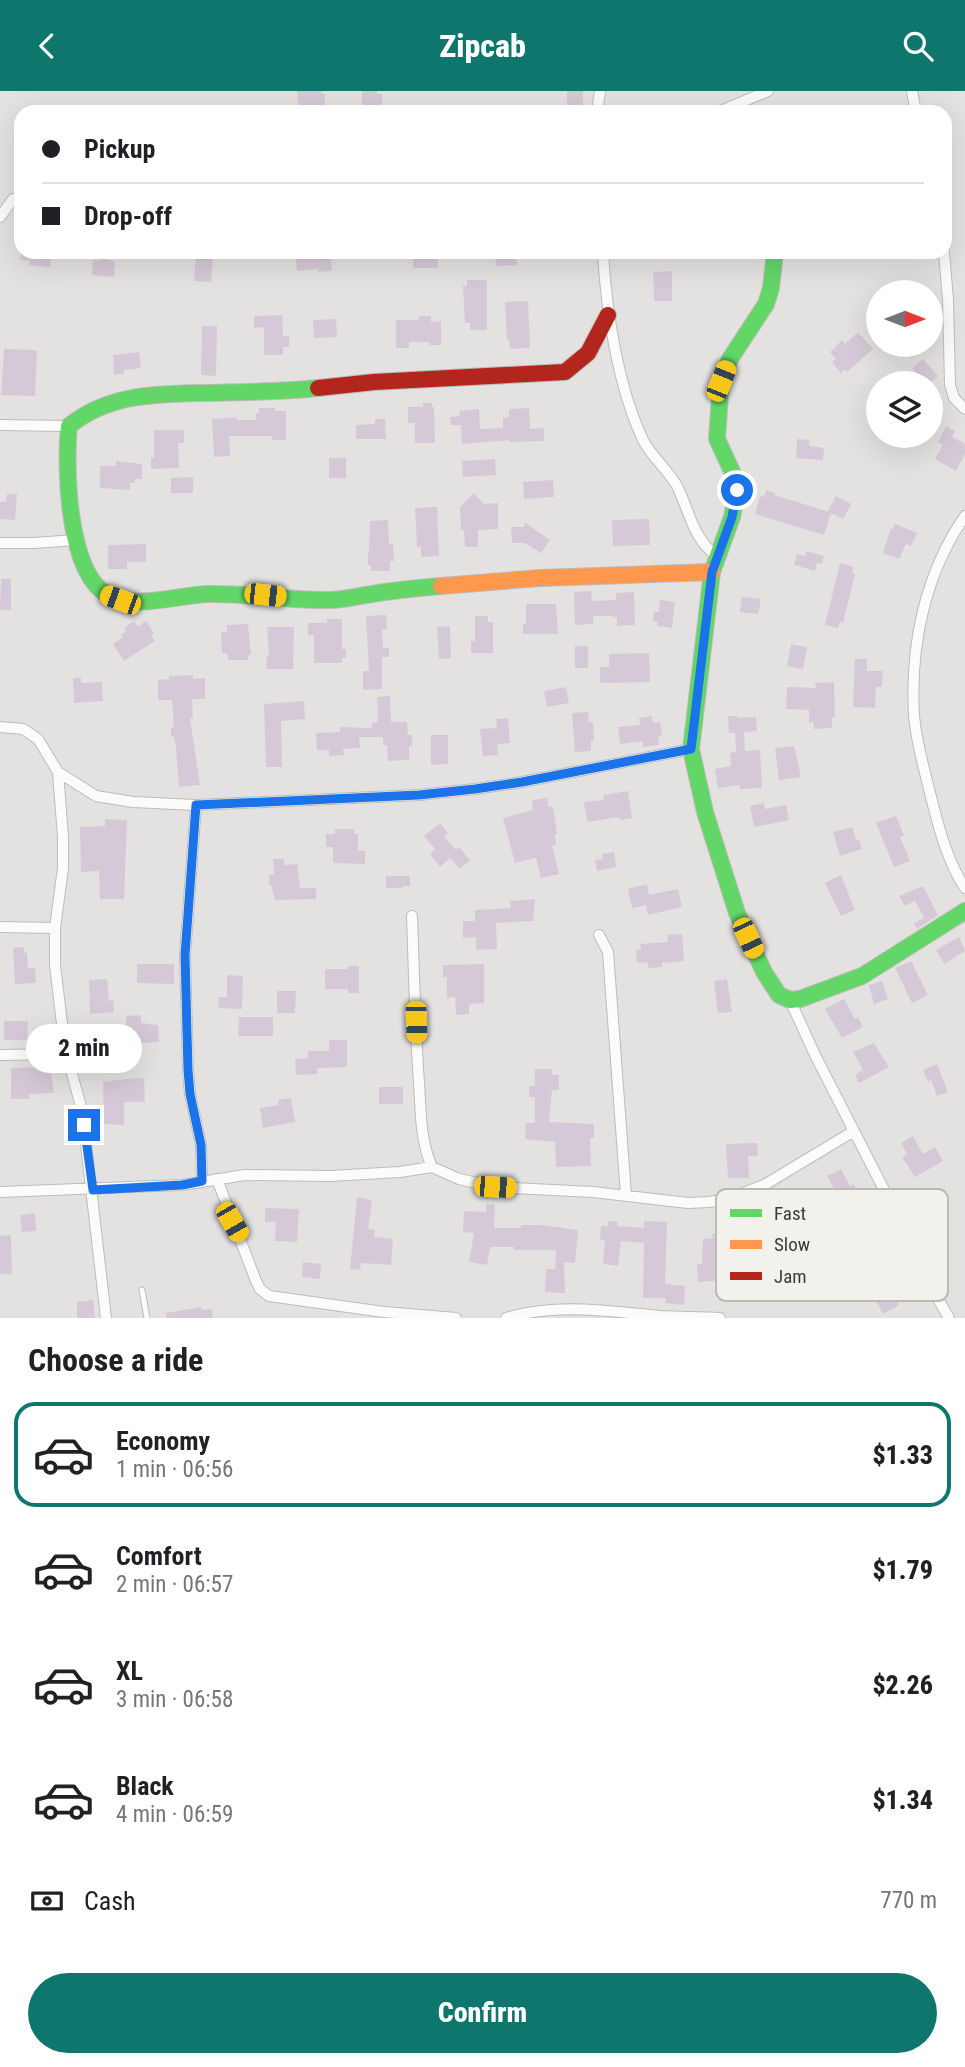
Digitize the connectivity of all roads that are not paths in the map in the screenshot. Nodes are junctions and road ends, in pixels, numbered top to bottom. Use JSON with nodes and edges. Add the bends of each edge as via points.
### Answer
{"nodes":[{"id":1,"x":768,"y":91,"type":"edge"},
{"id":2,"x":735,"y":105,"type":"edge"},
{"id":3,"x":14,"y":199,"type":"edge"},
{"id":4,"x":0,"y":217,"type":"edge"},
{"id":5,"x":604,"y":259,"type":"edge"},
{"id":6,"x":774,"y":259,"type":"edge"},
{"id":7,"x":945,"y":259,"type":"edge"},
{"id":8,"x":608,"y":315,"type":"junction"},
{"id":9,"x":965,"y":409,"type":"edge"},
{"id":10,"x":0,"y":425,"type":"edge"},
{"id":11,"x":69,"y":426,"type":"junction"},
{"id":12,"x":965,"y":516,"type":"edge"},
{"id":13,"x":76,"y":540,"type":"junction"},
{"id":14,"x":0,"y":543,"type":"edge"},
{"id":15,"x":715,"y":564,"type":"junction"},
{"id":16,"x":0,"y":727,"type":"edge"},
{"id":17,"x":691,"y":749,"type":"junction"},
{"id":18,"x":58,"y":772,"type":"junction"},
{"id":19,"x":196,"y":805,"type":"junction"},
{"id":20,"x":965,"y":888,"type":"edge"},
{"id":21,"x":965,"y":911,"type":"edge"},
{"id":22,"x":412,"y":916,"type":"dead end"},
{"id":23,"x":0,"y":927,"type":"edge"},
{"id":24,"x":55,"y":928,"type":"junction"},
{"id":25,"x":599,"y":935,"type":"dead end"},
{"id":26,"x":790,"y":1000,"type":"junction"},
{"id":27,"x":66,"y":1053,"type":"junction"},
{"id":28,"x":0,"y":1055,"type":"edge"},
{"id":29,"x":854,"y":1131,"type":"junction"},
{"id":30,"x":432,"y":1167,"type":"junction"},
{"id":31,"x":217,"y":1179,"type":"junction"},
{"id":32,"x":202,"y":1181,"type":"junction"},
{"id":33,"x":753,"y":1189,"type":"edge"},
{"id":34,"x":884,"y":1189,"type":"edge"},
{"id":35,"x":93,"y":1190,"type":"junction"},
{"id":36,"x":0,"y":1192,"type":"edge"},
{"id":37,"x":626,"y":1195,"type":"junction"},
{"id":38,"x":716,"y":1200,"type":"edge"},
{"id":39,"x":142,"y":1290,"type":"dead end"},
{"id":40,"x":939,"y":1301,"type":"edge"},
{"id":41,"x":106,"y":1318,"type":"edge"},
{"id":42,"x":147,"y":1318,"type":"edge"},
{"id":43,"x":456,"y":1318,"type":"edge"},
{"id":44,"x":506,"y":1318,"type":"edge"},
{"id":45,"x":720,"y":1318,"type":"edge"},
{"id":46,"x":949,"y":1318,"type":"edge"}],
"edges":[{"from":1,"to":2,"type":"street"},
{"from":3,"to":4,"type":"street"},
{"from":5,"to":8,"type":"street"},
{"from":6,"to":15,"type":"street","via":[[766,305],[721,381],[718,439],[737,490]]},
{"from":7,"to":9,"type":"street","via":[[950,385]]},
{"from":8,"to":11,"type":"street","via":[[593,349],[565,372],[298,390],[148,394],[124,397]]},
{"from":8,"to":15,"type":"street","via":[[644,442],[675,482]]},
{"from":10,"to":11,"type":"street"},
{"from":11,"to":13,"type":"street","via":[[66,476]]},
{"from":12,"to":20,"type":"street","via":[[937,565],[914,670],[915,717],[928,784],[944,842]]},
{"from":13,"to":14,"type":"street"},
{"from":13,"to":15,"type":"street","via":[[95,586],[120,600],[206,594],[336,600],[439,585]]},
{"from":15,"to":17,"type":"street"},
{"from":16,"to":18,"type":"street","via":[[23,729],[38,739]]},
{"from":17,"to":19,"type":"street","via":[[475,789]]},
{"from":17,"to":26,"type":"street","via":[[705,812],[737,913],[764,972],[779,995]]},
{"from":18,"to":19,"type":"street","via":[[96,796]]},
{"from":18,"to":24,"type":"street","via":[[63,857]]},
{"from":19,"to":32,"type":"street","via":[[185,955],[188,1070],[201,1145]]},
{"from":21,"to":26,"type":"street","via":[[862,976]]},
{"from":22,"to":30,"type":"street","via":[[422,1135]]},
{"from":23,"to":24,"type":"street"},
{"from":24,"to":27,"type":"street"},
{"from":25,"to":37,"type":"street","via":[[608,952]]},
{"from":26,"to":29,"type":"street"},
{"from":27,"to":28,"type":"street"},
{"from":27,"to":35,"type":"street","via":[[82,1110]]},
{"from":29,"to":33,"type":"street"},
{"from":29,"to":34,"type":"street"},
{"from":30,"to":31,"type":"street"},
{"from":30,"to":37,"type":"street","via":[[495,1187]]},
{"from":31,"to":32,"type":"street"},
{"from":31,"to":43,"type":"street","via":[[256,1281],[269,1296]]},
{"from":32,"to":35,"type":"street"},
{"from":35,"to":36,"type":"street"},
{"from":35,"to":41,"type":"street"},
{"from":37,"to":38,"type":"street","via":[[688,1203]]},
{"from":39,"to":42,"type":"lane"},
{"from":40,"to":46,"type":"street"},
{"from":44,"to":45,"type":"street","via":[[581,1308]]}]}
